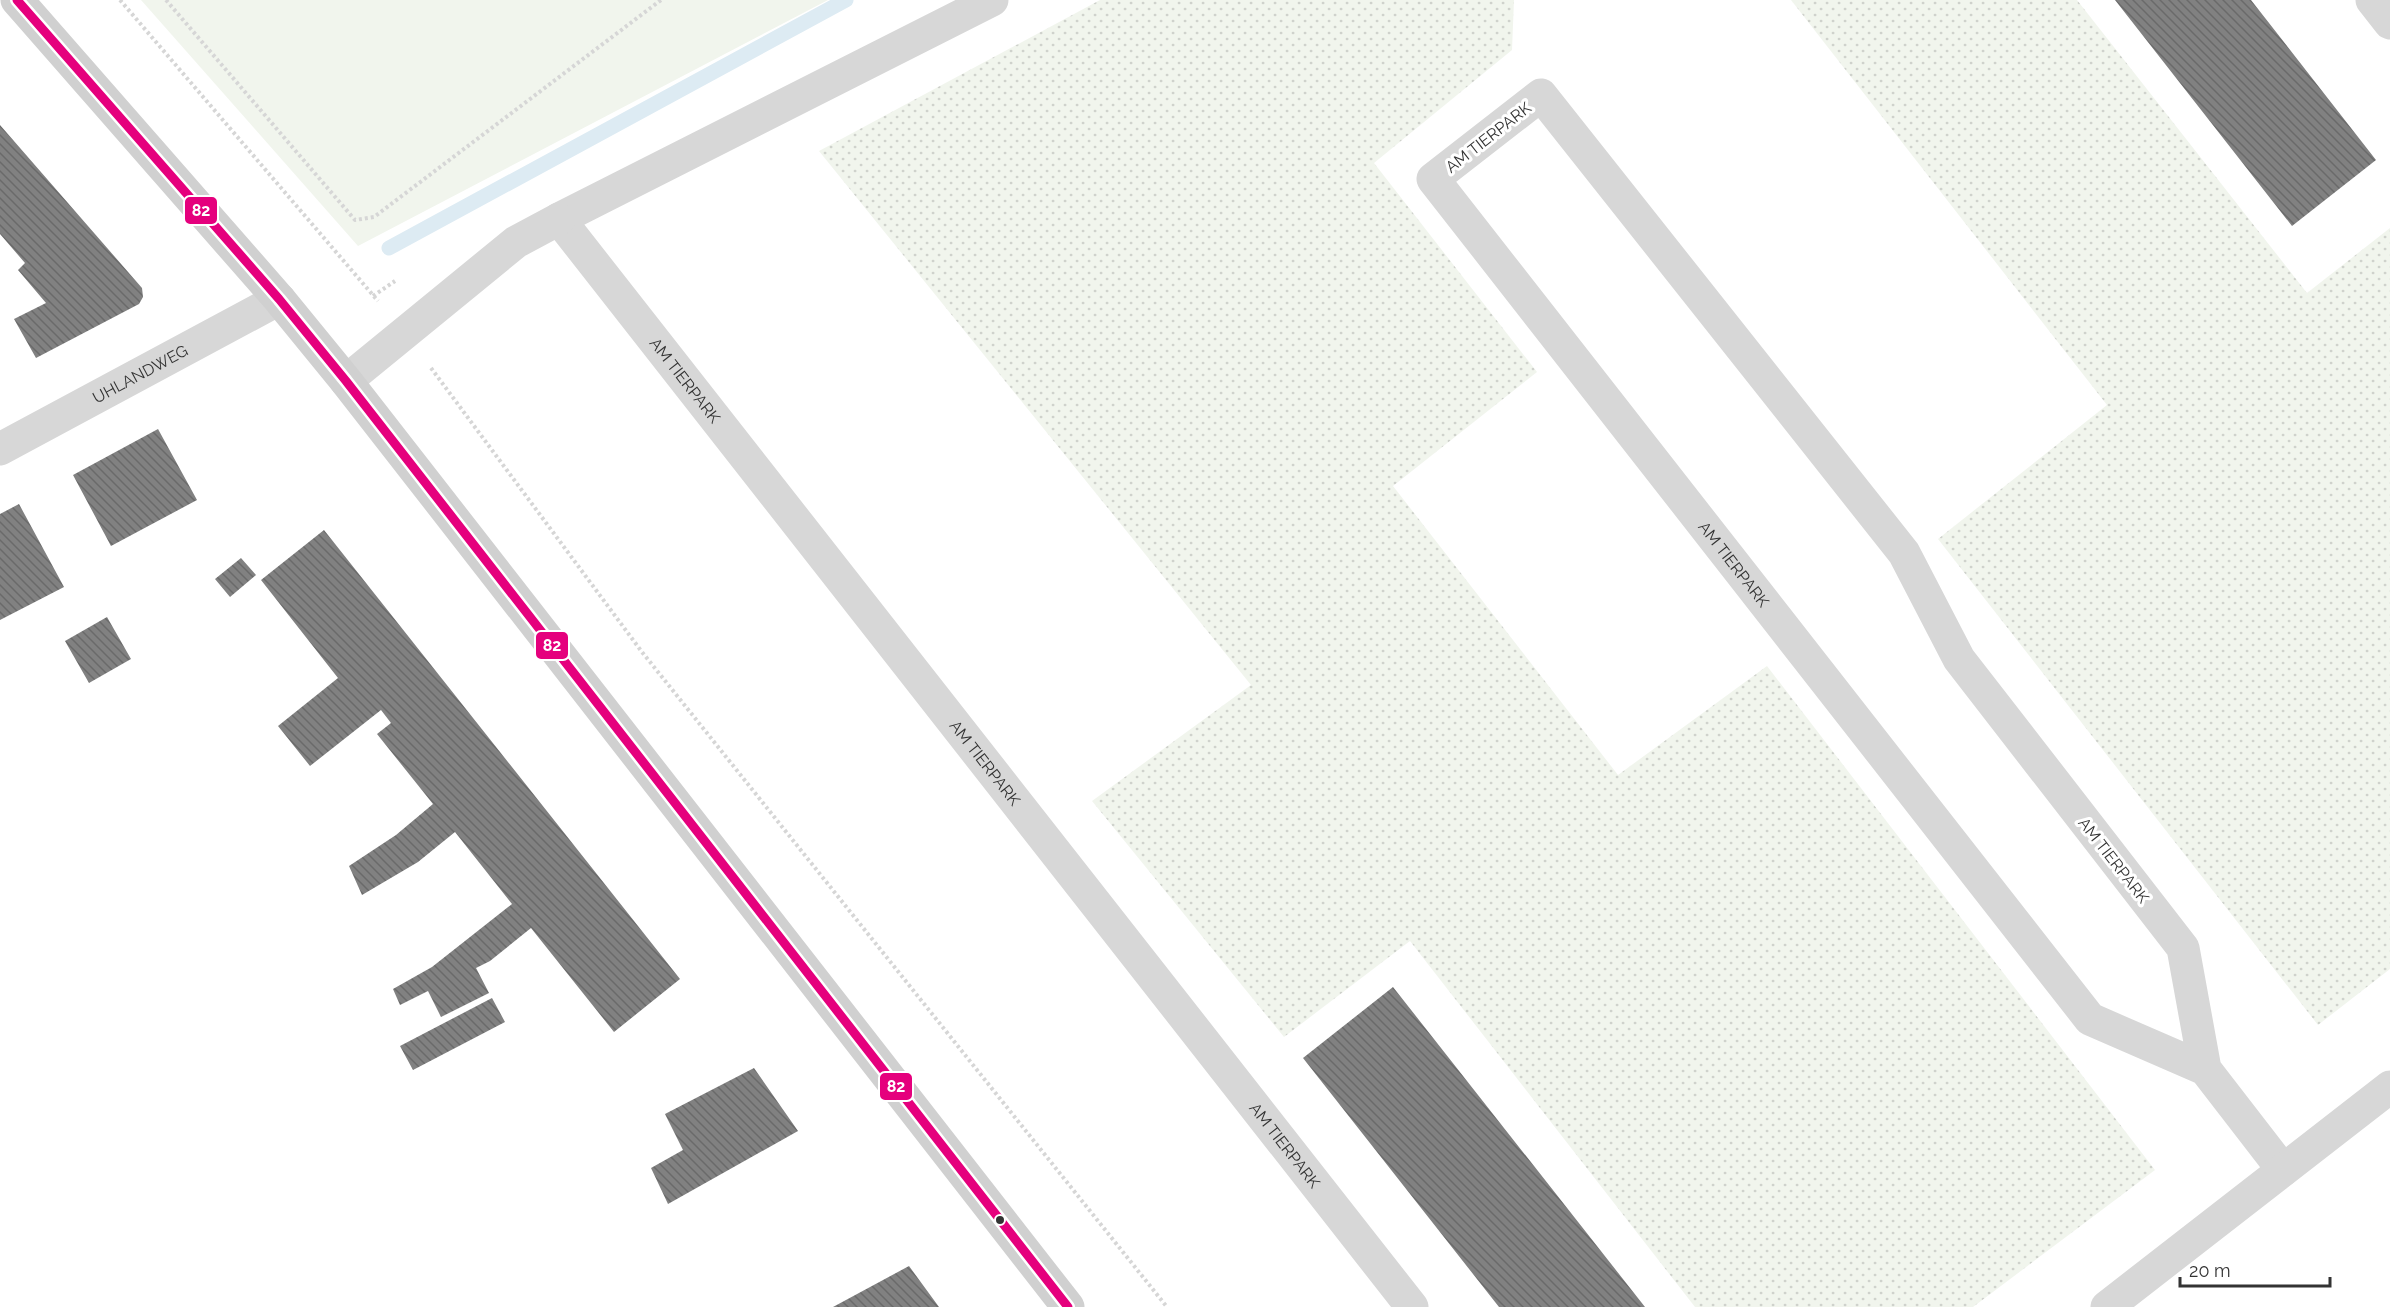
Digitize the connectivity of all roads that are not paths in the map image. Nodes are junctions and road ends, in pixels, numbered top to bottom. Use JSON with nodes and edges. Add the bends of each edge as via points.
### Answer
{"nodes":[{"id":1,"x":17,"y":0,"type":"edge"},
{"id":2,"x":992,"y":0,"type":"edge"},
{"id":3,"x":2372,"y":0,"type":"edge"},
{"id":4,"x":2390,"y":23,"type":"edge"},
{"id":5,"x":559,"y":219,"type":"junction"},
{"id":6,"x":279,"y":299,"type":"junction"},
{"id":7,"x":346,"y":381,"type":"junction"},
{"id":8,"x":0,"y":449,"type":"edge"},
{"id":9,"x":2205,"y":1069,"type":"junction"},
{"id":10,"x":2390,"y":1087,"type":"edge"},
{"id":11,"x":2283,"y":1170,"type":"junction"},
{"id":12,"x":1068,"y":1307,"type":"edge"},
{"id":13,"x":1412,"y":1307,"type":"edge"},
{"id":14,"x":2107,"y":1307,"type":"edge"}],
"edges":[{"from":1,"to":6,"type":"main road"},
{"from":2,"to":5,"type":"street"},
{"from":3,"to":4,"type":"street"},
{"from":5,"to":7,"type":"street","via":[[516,242]]},
{"from":5,"to":13,"type":"street","name":"AM TIERPARK"},
{"from":6,"to":7,"type":"main road"},
{"from":6,"to":8,"type":"street","name":"UHLANDWEG"},
{"from":7,"to":12,"type":"main road"},
{"from":9,"to":9,"type":"street","name":"AM TIERPARK","via":[[2183,948],[1959,659],[1904,553],[1541,95],[1433,179],[2090,1019]]},
{"from":9,"to":11,"type":"street","name":"AM TIERPARK"},
{"from":10,"to":11,"type":"street"},
{"from":11,"to":14,"type":"street"}]}
